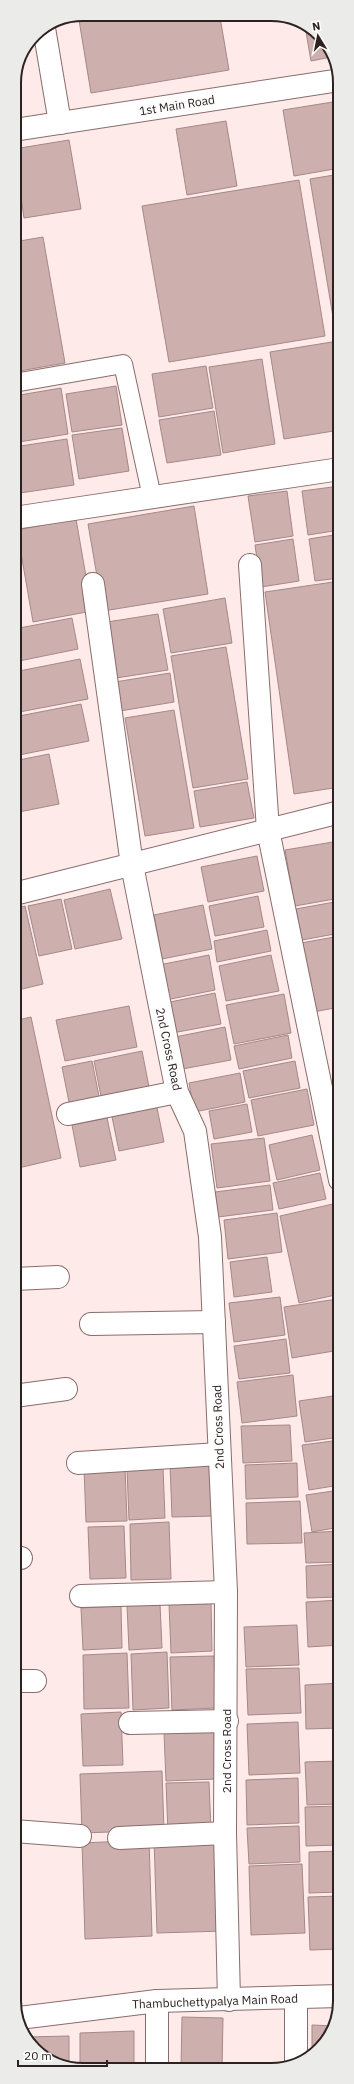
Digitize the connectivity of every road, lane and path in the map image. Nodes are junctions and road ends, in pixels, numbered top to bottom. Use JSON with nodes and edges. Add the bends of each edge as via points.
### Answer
{"nodes":[{"id":1,"x":45,"y":35,"type":"edge"},
{"id":2,"x":333,"y":81,"type":"edge"},
{"id":3,"x":60,"y":123,"type":"junction"},
{"id":4,"x":21,"y":129,"type":"edge"},
{"id":5,"x":21,"y":382,"type":"edge"},
{"id":6,"x":333,"y":470,"type":"edge"},
{"id":7,"x":152,"y":497,"type":"junction"},
{"id":8,"x":21,"y":517,"type":"edge"},
{"id":9,"x":250,"y":565,"type":"dead end"},
{"id":10,"x":93,"y":584,"type":"dead end"},
{"id":11,"x":333,"y":814,"type":"edge"},
{"id":12,"x":268,"y":830,"type":"junction"},
{"id":13,"x":132,"y":865,"type":"junction"},
{"id":14,"x":21,"y":892,"type":"edge"},
{"id":15,"x":177,"y":1092,"type":"junction"},
{"id":16,"x":68,"y":1114,"type":"dead end"},
{"id":17,"x":333,"y":1146,"type":"edge"},
{"id":18,"x":58,"y":1277,"type":"dead end"},
{"id":19,"x":21,"y":1279,"type":"edge"},
{"id":20,"x":214,"y":1322,"type":"junction"},
{"id":21,"x":91,"y":1324,"type":"dead end"},
{"id":22,"x":66,"y":1389,"type":"dead end"},
{"id":23,"x":21,"y":1395,"type":"edge"},
{"id":24,"x":219,"y":1454,"type":"junction"},
{"id":25,"x":78,"y":1463,"type":"dead end"},
{"id":26,"x":226,"y":1592,"type":"junction"},
{"id":27,"x":81,"y":1596,"type":"dead end"},
{"id":28,"x":227,"y":1721,"type":"junction"},
{"id":29,"x":130,"y":1723,"type":"dead end"},
{"id":30,"x":21,"y":1832,"type":"edge"},
{"id":31,"x":225,"y":1833,"type":"junction"},
{"id":32,"x":80,"y":1836,"type":"dead end"},
{"id":33,"x":119,"y":1838,"type":"dead end"},
{"id":34,"x":333,"y":1996,"type":"edge"},
{"id":35,"x":296,"y":1997,"type":"junction"},
{"id":36,"x":229,"y":2000,"type":"junction"},
{"id":37,"x":157,"y":2001,"type":"junction"},
{"id":38,"x":23,"y":2017,"type":"edge"},
{"id":39,"x":296,"y":2057,"type":"edge"},
{"id":40,"x":157,"y":2063,"type":"edge"}],
"edges":[{"from":1,"to":3,"type":"street"},
{"from":2,"to":3,"type":"street","name":"1st Main Road"},
{"from":3,"to":4,"type":"street","name":"1st Main Road"},
{"from":5,"to":7,"type":"lane","via":[[123,364]]},
{"from":6,"to":7,"type":"street"},
{"from":7,"to":8,"type":"street"},
{"from":9,"to":12,"type":"street"},
{"from":10,"to":13,"type":"street","name":"2nd Cross Road"},
{"from":11,"to":12,"type":"street"},
{"from":12,"to":13,"type":"street"},
{"from":12,"to":17,"type":"street"},
{"from":13,"to":14,"type":"street"},
{"from":13,"to":15,"type":"street","name":"2nd Cross Road"},
{"from":15,"to":16,"type":"street"},
{"from":15,"to":20,"type":"street","name":"2nd Cross Road","via":[[195,1131],[210,1237]]},
{"from":18,"to":19,"type":"street"},
{"from":20,"to":21,"type":"street"},
{"from":20,"to":24,"type":"street","name":"2nd Cross Road"},
{"from":22,"to":23,"type":"street"},
{"from":24,"to":25,"type":"street"},
{"from":24,"to":26,"type":"street","name":"2nd Cross Road"},
{"from":26,"to":27,"type":"street"},
{"from":26,"to":28,"type":"street","name":"2nd Cross Road"},
{"from":28,"to":29,"type":"street"},
{"from":28,"to":31,"type":"street","name":"2nd Cross Road"},
{"from":30,"to":32,"type":"street"},
{"from":31,"to":33,"type":"street"},
{"from":31,"to":36,"type":"street","name":"2nd Cross Road"},
{"from":34,"to":35,"type":"street","name":"Thambuchettypalya Main Road"},
{"from":35,"to":36,"type":"street","name":"Thambuchettypalya Main Road"},
{"from":35,"to":39,"type":"street"},
{"from":36,"to":37,"type":"street","name":"Thambuchettypalya Main Road"},
{"from":37,"to":38,"type":"street","name":"Thambuchettypalya Main Road"},
{"from":37,"to":40,"type":"street"}]}
